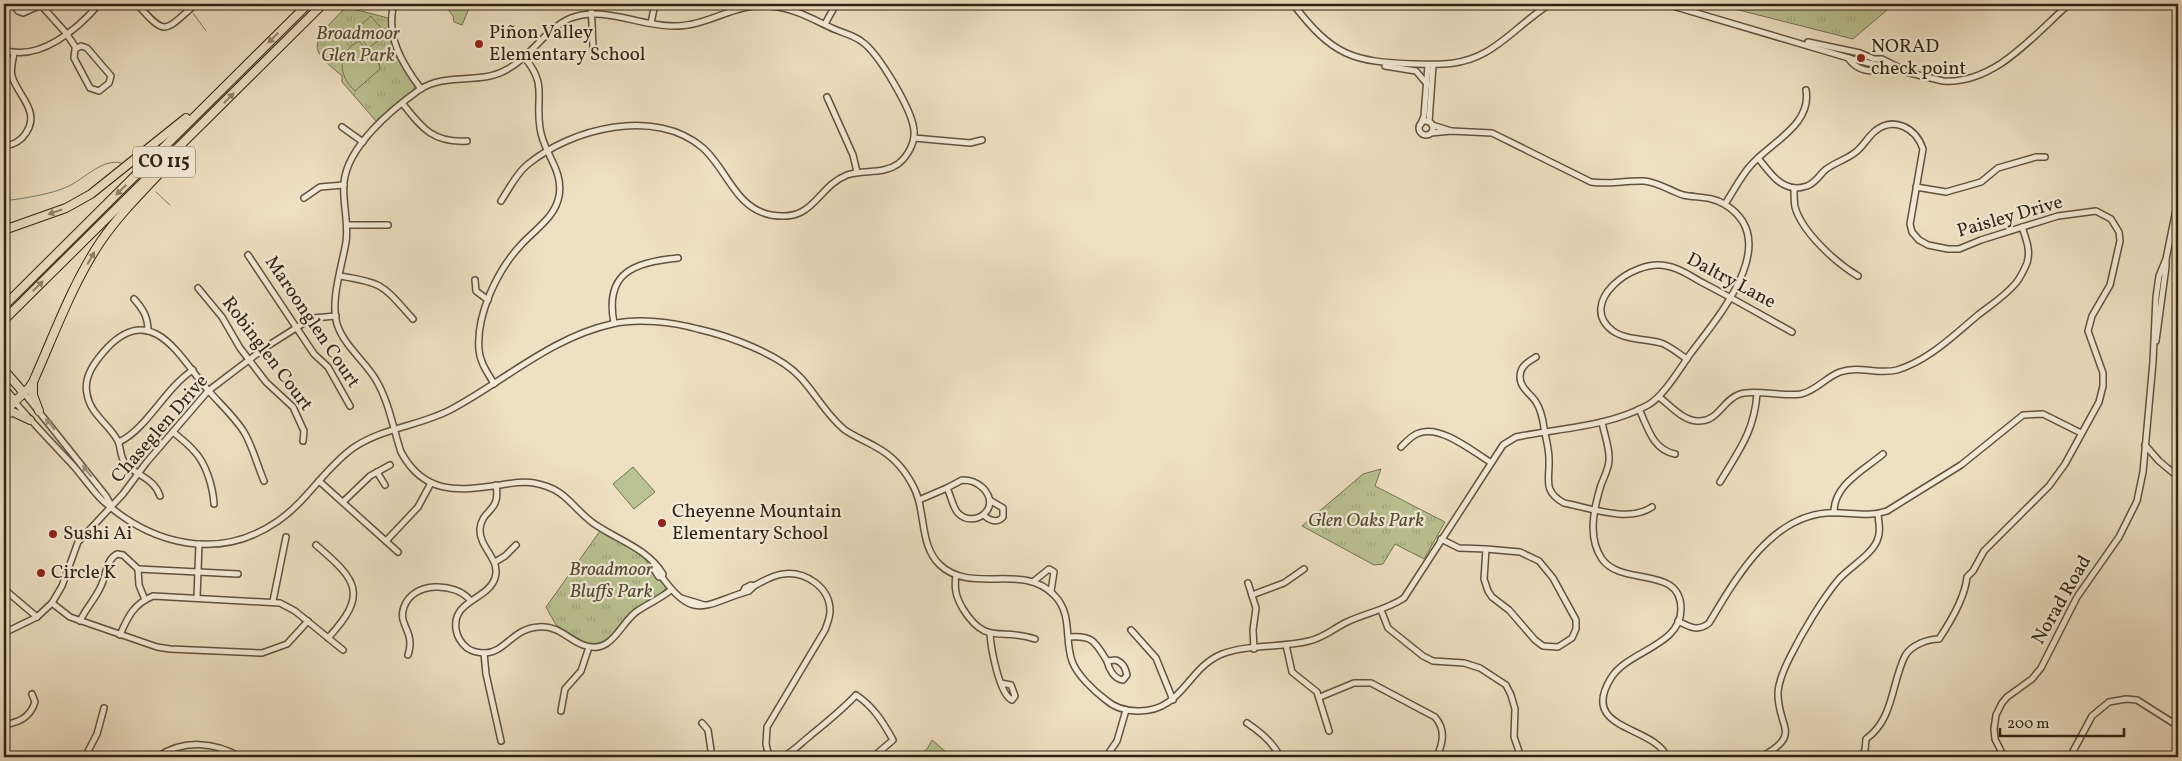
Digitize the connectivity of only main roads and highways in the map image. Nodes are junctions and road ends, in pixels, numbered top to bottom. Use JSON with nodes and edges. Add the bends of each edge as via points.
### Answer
{"nodes":[{"id":1,"x":308,"y":4,"type":"edge"},
{"id":2,"x":323,"y":4,"type":"edge"},
{"id":3,"x":221,"y":90,"type":"junction"},
{"id":4,"x":215,"y":112,"type":"junction"},
{"id":5,"x":4,"y":230,"type":"edge"},
{"id":6,"x":4,"y":306,"type":"edge"},
{"id":7,"x":4,"y":320,"type":"edge"},
{"id":8,"x":4,"y":370,"type":"edge"},
{"id":9,"x":33,"y":382,"type":"junction"},
{"id":10,"x":4,"y":389,"type":"edge"},
{"id":11,"x":24,"y":393,"type":"junction"},
{"id":12,"x":15,"y":402,"type":"junction"},
{"id":13,"x":39,"y":411,"type":"road end"},
{"id":14,"x":4,"y":413,"type":"edge"},
{"id":15,"x":30,"y":420,"type":"road end"}],
"edges":[{"from":1,"to":3,"type":"highway","number":"CO 115","one_way":true},
{"from":4,"to":2,"type":"highway","number":"CO 115","one_way":true},
{"from":3,"to":5,"type":"highway","one_way":true,"via":[[92,194],[66,208]]},
{"from":3,"to":6,"type":"highway","number":"CO 115","one_way":true},
{"from":7,"to":4,"type":"highway","number":"CO 115","one_way":true},
{"from":9,"to":4,"type":"highway","one_way":true,"via":[[67,305],[101,242],[116,221]]},
{"from":8,"to":11,"type":"highway"},
{"from":9,"to":11,"type":"highway"},
{"from":9,"to":13,"type":"highway","via":[[33,395]]},
{"from":10,"to":12,"type":"highway"},
{"from":11,"to":12,"type":"highway"},
{"from":12,"to":14,"type":"highway"},
{"from":14,"to":15,"type":"highway","via":[[13,412]]}]}
